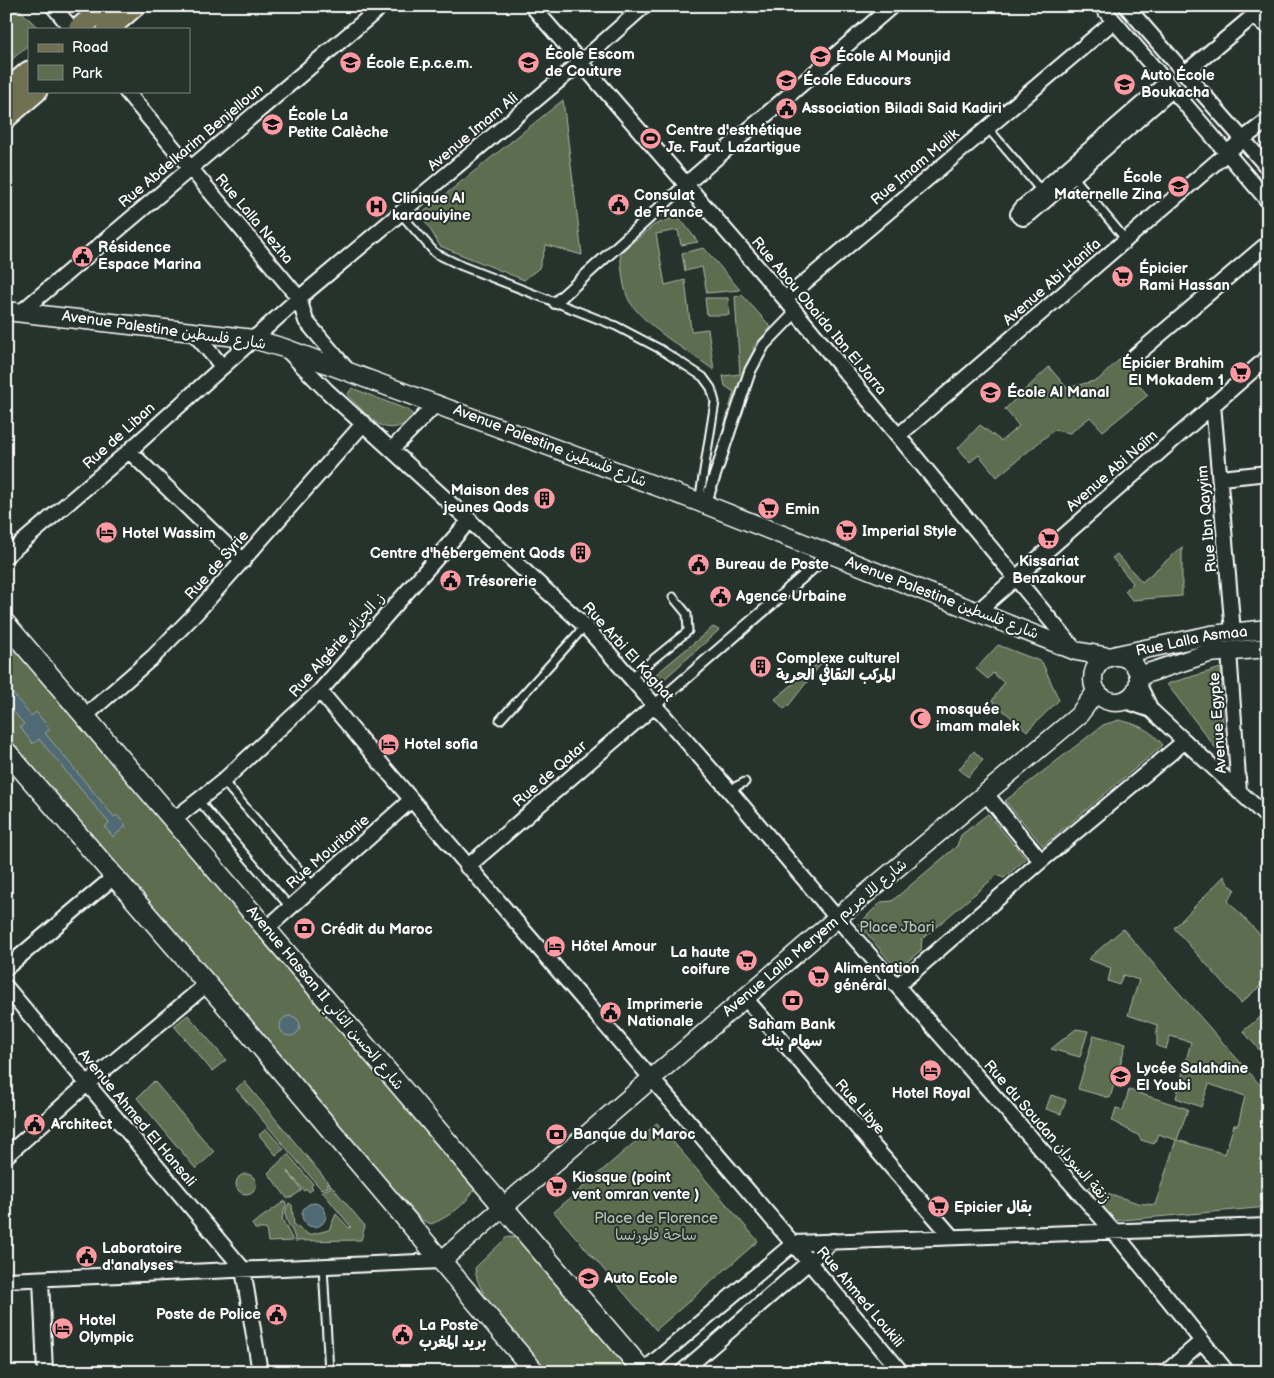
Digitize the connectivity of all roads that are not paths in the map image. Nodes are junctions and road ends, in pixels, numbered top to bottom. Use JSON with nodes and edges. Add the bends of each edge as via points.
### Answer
{"nodes":[{"id":1,"x":53,"y":6,"type":"edge"},
{"id":2,"x":105,"y":6,"type":"edge"},
{"id":3,"x":134,"y":6,"type":"edge"},
{"id":4,"x":382,"y":6,"type":"edge"},
{"id":5,"x":532,"y":6,"type":"edge"},
{"id":6,"x":644,"y":6,"type":"edge"},
{"id":7,"x":892,"y":6,"type":"edge"},
{"id":8,"x":1102,"y":6,"type":"edge"},
{"id":9,"x":1129,"y":7,"type":"edge"},
{"id":10,"x":1258,"y":11,"type":"edge"},
{"id":11,"x":1114,"y":20,"type":"junction"},
{"id":12,"x":1268,"y":27,"type":"edge"},
{"id":13,"x":71,"y":28,"type":"edge"},
{"id":14,"x":80,"y":28,"type":"edge"},
{"id":15,"x":109,"y":28,"type":"edge"},
{"id":16,"x":581,"y":62,"type":"junction"},
{"id":17,"x":28,"y":73,"type":"edge"},
{"id":18,"x":1185,"y":73,"type":"junction"},
{"id":19,"x":1169,"y":87,"type":"junction"},
{"id":20,"x":6,"y":92,"type":"edge"},
{"id":21,"x":35,"y":92,"type":"edge"},
{"id":22,"x":127,"y":92,"type":"edge"},
{"id":23,"x":6,"y":117,"type":"edge"},
{"id":24,"x":1268,"y":120,"type":"edge"},
{"id":25,"x":987,"y":127,"type":"junction"},
{"id":26,"x":1243,"y":139,"type":"junction"},
{"id":27,"x":1227,"y":154,"type":"junction"},
{"id":28,"x":191,"y":167,"type":"junction"},
{"id":29,"x":1268,"y":168,"type":"edge"},
{"id":30,"x":1070,"y":174,"type":"junction"},
{"id":31,"x":686,"y":184,"type":"junction"},
{"id":32,"x":1045,"y":195,"type":"joint"},
{"id":33,"x":1268,"y":201,"type":"edge"},
{"id":34,"x":400,"y":214,"type":"junction"},
{"id":35,"x":1126,"y":240,"type":"junction"},
{"id":36,"x":1268,"y":243,"type":"edge"},
{"id":37,"x":299,"y":298,"type":"junction"},
{"id":38,"x":785,"y":299,"type":"junction"},
{"id":39,"x":555,"y":302,"type":"junction"},
{"id":40,"x":14,"y":311,"type":"edge"},
{"id":41,"x":796,"y":313,"type":"junction"},
{"id":42,"x":192,"y":331,"type":"junction"},
{"id":43,"x":253,"y":339,"type":"junction"},
{"id":44,"x":284,"y":348,"type":"junction"},
{"id":45,"x":1135,"y":356,"type":"dead end"},
{"id":46,"x":1268,"y":357,"type":"edge"},
{"id":47,"x":222,"y":366,"type":"junction"},
{"id":48,"x":349,"y":372,"type":"junction"},
{"id":49,"x":438,"y":403,"type":"junction"},
{"id":50,"x":1214,"y":404,"type":"junction"},
{"id":51,"x":364,"y":423,"type":"junction"},
{"id":52,"x":899,"y":435,"type":"junction"},
{"id":53,"x":392,"y":449,"type":"junction"},
{"id":54,"x":129,"y":451,"type":"junction"},
{"id":55,"x":1268,"y":473,"type":"edge"},
{"id":56,"x":1221,"y":478,"type":"junction"},
{"id":57,"x":702,"y":503,"type":"junction"},
{"id":58,"x":470,"y":520,"type":"junction"},
{"id":59,"x":829,"y":554,"type":"junction"},
{"id":60,"x":6,"y":556,"type":"edge"},
{"id":61,"x":243,"y":561,"type":"junction"},
{"id":62,"x":1016,"y":577,"type":"junction"},
{"id":63,"x":674,"y":597,"type":"dead end"},
{"id":64,"x":978,"y":611,"type":"junction"},
{"id":65,"x":6,"y":624,"type":"edge"},
{"id":66,"x":585,"y":626,"type":"junction"},
{"id":67,"x":1268,"y":629,"type":"edge"},
{"id":68,"x":1233,"y":632,"type":"junction"},
{"id":69,"x":1268,"y":648,"type":"edge"},
{"id":70,"x":1076,"y":651,"type":"junction"},
{"id":71,"x":1229,"y":652,"type":"junction"},
{"id":72,"x":1113,"y":656,"type":"junction"},
{"id":73,"x":630,"y":678,"type":"junction"},
{"id":74,"x":1139,"y":681,"type":"junction"},
{"id":75,"x":320,"y":692,"type":"junction"},
{"id":76,"x":1106,"y":693,"type":"junction"},
{"id":77,"x":654,"y":706,"type":"junction"},
{"id":78,"x":1151,"y":710,"type":"junction"},
{"id":79,"x":84,"y":717,"type":"junction"},
{"id":80,"x":500,"y":720,"type":"dead end"},
{"id":81,"x":1185,"y":741,"type":"junction"},
{"id":82,"x":6,"y":751,"type":"edge"},
{"id":83,"x":223,"y":781,"type":"junction"},
{"id":84,"x":745,"y":782,"type":"dead end"},
{"id":85,"x":729,"y":790,"type":"junction"},
{"id":86,"x":1239,"y":792,"type":"junction"},
{"id":87,"x":986,"y":794,"type":"junction"},
{"id":88,"x":198,"y":800,"type":"junction"},
{"id":89,"x":411,"y":800,"type":"junction"},
{"id":90,"x":1261,"y":805,"type":"edge"},
{"id":91,"x":1268,"y":818,"type":"edge"},
{"id":92,"x":173,"y":820,"type":"junction"},
{"id":93,"x":1041,"y":861,"type":"junction"},
{"id":94,"x":468,"y":867,"type":"junction"},
{"id":95,"x":115,"y":876,"type":"junction"},
{"id":96,"x":312,"y":886,"type":"junction"},
{"id":97,"x":290,"y":907,"type":"junction"},
{"id":98,"x":837,"y":918,"type":"junction"},
{"id":99,"x":266,"y":929,"type":"junction"},
{"id":100,"x":6,"y":968,"type":"edge"},
{"id":101,"x":207,"y":984,"type":"junction"},
{"id":102,"x":897,"y":986,"type":"junction"},
{"id":103,"x":6,"y":987,"type":"edge"},
{"id":104,"x":745,"y":998,"type":"junction"},
{"id":105,"x":651,"y":1078,"type":"junction"},
{"id":106,"x":87,"y":1084,"type":"junction"},
{"id":107,"x":6,"y":1156,"type":"edge"},
{"id":108,"x":503,"y":1207,"type":"junction"},
{"id":109,"x":1268,"y":1226,"type":"edge"},
{"id":110,"x":1114,"y":1232,"type":"junction"},
{"id":111,"x":952,"y":1237,"type":"junction"},
{"id":112,"x":833,"y":1241,"type":"junction"},
{"id":113,"x":794,"y":1243,"type":"junction"},
{"id":114,"x":441,"y":1261,"type":"junction"},
{"id":115,"x":810,"y":1262,"type":"junction"},
{"id":116,"x":323,"y":1267,"type":"junction"},
{"id":117,"x":243,"y":1269,"type":"junction"},
{"id":118,"x":41,"y":1279,"type":"junction"},
{"id":119,"x":6,"y":1280,"type":"edge"},
{"id":120,"x":1202,"y":1341,"type":"junction"},
{"id":121,"x":45,"y":1372,"type":"edge"},
{"id":122,"x":260,"y":1372,"type":"edge"},
{"id":123,"x":329,"y":1372,"type":"edge"},
{"id":124,"x":535,"y":1372,"type":"edge"},
{"id":125,"x":643,"y":1372,"type":"edge"},
{"id":126,"x":682,"y":1372,"type":"edge"},
{"id":127,"x":901,"y":1372,"type":"edge"},
{"id":128,"x":1166,"y":1372,"type":"edge"},
{"id":129,"x":1227,"y":1372,"type":"edge"}],
"edges":[{"from":1,"to":13,"type":"street"},
{"from":2,"to":14,"type":"main road"},
{"from":3,"to":15,"type":"main road"},
{"from":4,"to":28,"type":"street","name":"Rue Abdelkarim Benjelloun"},
{"from":5,"to":16,"type":"street","name":"Rue Abou Obaida Ibn El Jarra"},
{"from":6,"to":16,"type":"street","name":"Avenue Imam Ali"},
{"from":7,"to":31,"type":"street"},
{"from":8,"to":11,"type":"street"},
{"from":9,"to":18,"type":"street"},
{"from":10,"to":12,"type":"street"},
{"from":10,"to":18,"type":"street"},
{"from":11,"to":19,"type":"street"},
{"from":11,"to":25,"type":"street","name":"Rue Imam Malik"},
{"from":16,"to":31,"type":"street","name":"Rue Abou Obaida Ibn El Jarra"},
{"from":16,"to":34,"type":"street","name":"Avenue Imam Ali"},
{"from":17,"to":20,"type":"main road"},
{"from":18,"to":26,"type":"street"},
{"from":19,"to":27,"type":"street"},
{"from":19,"to":30,"type":"street"},
{"from":21,"to":23,"type":"main road"},
{"from":22,"to":28,"type":"street","name":"Rue Lalla Nezha"},
{"from":24,"to":26,"type":"street"},
{"from":25,"to":32,"type":"lane"},
{"from":25,"to":38,"type":"street","name":"Rue Imam Malik"},
{"from":26,"to":27,"type":"street","name":"Avenue Abi Hanifa"},
{"from":26,"to":29,"type":"street"},
{"from":27,"to":33,"type":"street"},
{"from":27,"to":35,"type":"street","name":"Avenue Abi Hanifa"},
{"from":28,"to":37,"type":"street","name":"Rue Lalla Nezha"},
{"from":28,"to":40,"type":"street","name":"Rue Abdelkarim Benjelloun"},
{"from":30,"to":32,"type":"street"},
{"from":30,"to":35,"type":"lane"},
{"from":31,"to":38,"type":"street","name":"Rue Abou Obaida Ibn El Jarra"},
{"from":31,"to":39,"type":"street"},
{"from":34,"to":37,"type":"street","name":"Avenue Imam Ali"},
{"from":34,"to":39,"type":"lane","via":[[435,253]]},
{"from":35,"to":52,"type":"street","name":"Avenue Abi Hanifa"},
{"from":36,"to":45,"type":"street"},
{"from":37,"to":43,"type":"street","name":"Avenue Imam Ali"},
{"from":37,"to":48,"type":"street","name":"Rue Lalla Nezha","via":[[306,321]]},
{"from":38,"to":41,"type":"street","name":"Rue Abou Obaida Ibn El Jarra"},
{"from":39,"to":57,"type":"lane","via":[[616,326],[703,377],[715,402]]},
{"from":40,"to":42,"type":"street","name":"Avenue Palestine شارع فلسطين"},
{"from":41,"to":52,"type":"street","name":"Rue Abou Obaida Ibn El Jarra"},
{"from":41,"to":57,"type":"street","via":[[764,345],[750,371]]},
{"from":42,"to":43,"type":"street","name":"Avenue Palestine شارع فلسطين"},
{"from":42,"to":47,"type":"street"},
{"from":43,"to":44,"type":"street","name":"Avenue Palestine شارع فلسطين"},
{"from":43,"to":47,"type":"street","name":"Rue de Liban"},
{"from":44,"to":48,"type":"street","name":"Avenue Palestine شارع فلسطين"},
{"from":44,"to":51,"type":"street","name":"Rue Arbi El Kaghat"},
{"from":46,"to":50,"type":"street","name":"Avenue Abi Naïm"},
{"from":47,"to":54,"type":"street","name":"Rue de Liban"},
{"from":48,"to":49,"type":"street","name":"Avenue Palestine شارع فلسطين"},
{"from":49,"to":53,"type":"street"},
{"from":49,"to":57,"type":"street","name":"Avenue Palestine شارع فلسطين"},
{"from":50,"to":56,"type":"street","name":"Rue Ibn Qayyim"},
{"from":50,"to":62,"type":"street","name":"Avenue Abi Naïm"},
{"from":51,"to":53,"type":"street","name":"Rue Arbi El Kaghat"},
{"from":51,"to":61,"type":"street","name":"Rue de Syrie"},
{"from":52,"to":62,"type":"street","name":"Rue Abou Obaida Ibn El Jarra"},
{"from":53,"to":58,"type":"street","name":"Rue Arbi El Kaghat"},
{"from":54,"to":60,"type":"street","name":"Rue de Liban"},
{"from":54,"to":61,"type":"street"},
{"from":55,"to":56,"type":"street"},
{"from":56,"to":68,"type":"street","name":"Rue Ibn Qayyim"},
{"from":57,"to":59,"type":"street","name":"Avenue Palestine شارع فلسطين"},
{"from":58,"to":66,"type":"street","name":"Rue Arbi El Kaghat"},
{"from":58,"to":75,"type":"street","name":"Rue Algérie ز. الجزائر"},
{"from":59,"to":64,"type":"street","name":"Avenue Palestine شارع فلسطين"},
{"from":59,"to":77,"type":"street"},
{"from":61,"to":79,"type":"street","name":"Rue de Syrie","via":[[154,656]]},
{"from":62,"to":64,"type":"street","name":"Avenue Abi Naïm"},
{"from":62,"to":70,"type":"street","name":"Rue Abou Obaida Ibn El Jarra"},
{"from":63,"to":73,"type":"lane","via":[[687,614],[688,631]]},
{"from":64,"to":70,"type":"street","name":"Avenue Palestine شارع فلسطين"},
{"from":65,"to":79,"type":"main road","name":"Avenue Hassan II شارع الحسن الثاني"},
{"from":66,"to":73,"type":"street","name":"Rue Arbi El Kaghat"},
{"from":66,"to":80,"type":"lane"},
{"from":67,"to":68,"type":"street","name":"Rue Lalla Asmaa"},
{"from":68,"to":72,"type":"street","name":"Rue Lalla Asmaa"},
{"from":69,"to":71,"type":"street","name":"Rue Lalla Asmaa"},
{"from":70,"to":72,"type":"street","name":"Avenue Palestine شارع فلسطين"},
{"from":70,"to":76,"type":"street"},
{"from":71,"to":74,"type":"street","name":"Rue Lalla Asmaa","via":[[1209,653]]},
{"from":71,"to":86,"type":"street","name":"Avenue Egypte"},
{"from":72,"to":74,"type":"street","via":[[1123,656],[1134,664]]},
{"from":72,"to":76,"type":"street","via":[[1098,665]]},
{"from":73,"to":77,"type":"street","name":"Rue Arbi El Kaghat"},
{"from":74,"to":76,"type":"street","via":[[1136,692]]},
{"from":74,"to":78,"type":"street","name":"Avenue Egypte"},
{"from":75,"to":83,"type":"street","name":"Rue Algérie ز. الجزائر"},
{"from":75,"to":89,"type":"street","name":"Rue Ahmed Loukili"},
{"from":76,"to":78,"type":"street","name":"Avenue Egypte"},
{"from":76,"to":87,"type":"street","name":"Avenue Lalla Meryem شارع للا مريم"},
{"from":77,"to":85,"type":"street","name":"Rue Arbi El Kaghat"},
{"from":77,"to":94,"type":"street","name":"Rue de Qatar"},
{"from":78,"to":81,"type":"street","name":"Avenue Egypte"},
{"from":79,"to":92,"type":"main road","name":"Avenue Hassan II شارع الحسن الثاني"},
{"from":81,"to":86,"type":"street","name":"Avenue Egypte"},
{"from":81,"to":93,"type":"street"},
{"from":82,"to":95,"type":"main road"},
{"from":83,"to":88,"type":"street","name":"Rue Algérie ز. الجزائر"},
{"from":83,"to":96,"type":"lane"},
{"from":84,"to":85,"type":"lane"},
{"from":85,"to":98,"type":"street","name":"Rue Arbi El Kaghat"},
{"from":86,"to":90,"type":"street","name":"Avenue Egypte"},
{"from":87,"to":93,"type":"street"},
{"from":87,"to":98,"type":"street","name":"Avenue Lalla Meryem شارع للا مريم"},
{"from":88,"to":92,"type":"street","name":"Rue Algérie ز. الجزائر"},
{"from":88,"to":97,"type":"lane"},
{"from":89,"to":94,"type":"street","name":"Rue Ahmed Loukili"},
{"from":89,"to":96,"type":"street","name":"Rue Mouritanie"},
{"from":90,"to":91,"type":"street","name":"Avenue Egypte"},
{"from":92,"to":99,"type":"main road","name":"Avenue Hassan II شارع الحسن الثاني"},
{"from":93,"to":102,"type":"street"},
{"from":94,"to":105,"type":"street","name":"Rue Ahmed Loukili"},
{"from":95,"to":100,"type":"street"},
{"from":95,"to":101,"type":"main road"},
{"from":96,"to":97,"type":"street","name":"Rue Mouritanie"},
{"from":97,"to":99,"type":"street","name":"Rue Mouritanie"},
{"from":98,"to":102,"type":"street","name":"Rue du Soudan زنقة السودان"},
{"from":98,"to":104,"type":"street","name":"Avenue Lalla Meryem شارع للا مريم"},
{"from":99,"to":108,"type":"main road","name":"Avenue Hassan II شارع الحسن الثاني"},
{"from":101,"to":106,"type":"street"},
{"from":101,"to":114,"type":"main road"},
{"from":102,"to":110,"type":"street","name":"Rue du Soudan زنقة السودان"},
{"from":103,"to":106,"type":"street","name":"Avenue Ahmed El Hansali"},
{"from":104,"to":105,"type":"street","name":"Avenue Lalla Meryem شارع للا مريم"},
{"from":104,"to":111,"type":"street","name":"Rue Libye"},
{"from":105,"to":108,"type":"street","name":"Avenue Lalla Meryem شارع للا مريم"},
{"from":105,"to":113,"type":"street","name":"Rue Ahmed Loukili"},
{"from":106,"to":107,"type":"street"},
{"from":106,"to":117,"type":"street","name":"Avenue Ahmed El Hansali"},
{"from":108,"to":114,"type":"street","name":"Avenue Lalla Meryem شارع للا مريم"},
{"from":108,"to":125,"type":"main road","name":"Avenue Hassan II شارع الحسن الثاني"},
{"from":109,"to":110,"type":"street"},
{"from":110,"to":111,"type":"street"},
{"from":110,"to":120,"type":"street","name":"Rue du Soudan زنقة السودان"},
{"from":111,"to":112,"type":"street"},
{"from":112,"to":113,"type":"street"},
{"from":112,"to":115,"type":"street"},
{"from":113,"to":115,"type":"street","name":"Rue Ahmed Loukili"},
{"from":113,"to":125,"type":"street"},
{"from":114,"to":116,"type":"street"},
{"from":114,"to":124,"type":"main road"},
{"from":115,"to":126,"type":"street"},
{"from":115,"to":127,"type":"street","name":"Rue Ahmed Loukili"},
{"from":116,"to":117,"type":"street"},
{"from":116,"to":123,"type":"lane"},
{"from":117,"to":118,"type":"street"},
{"from":117,"to":122,"type":"street"},
{"from":118,"to":119,"type":"street"},
{"from":118,"to":121,"type":"street"},
{"from":120,"to":128,"type":"street"},
{"from":120,"to":129,"type":"street","name":"Rue du Soudan زنقة السودان"}]}
